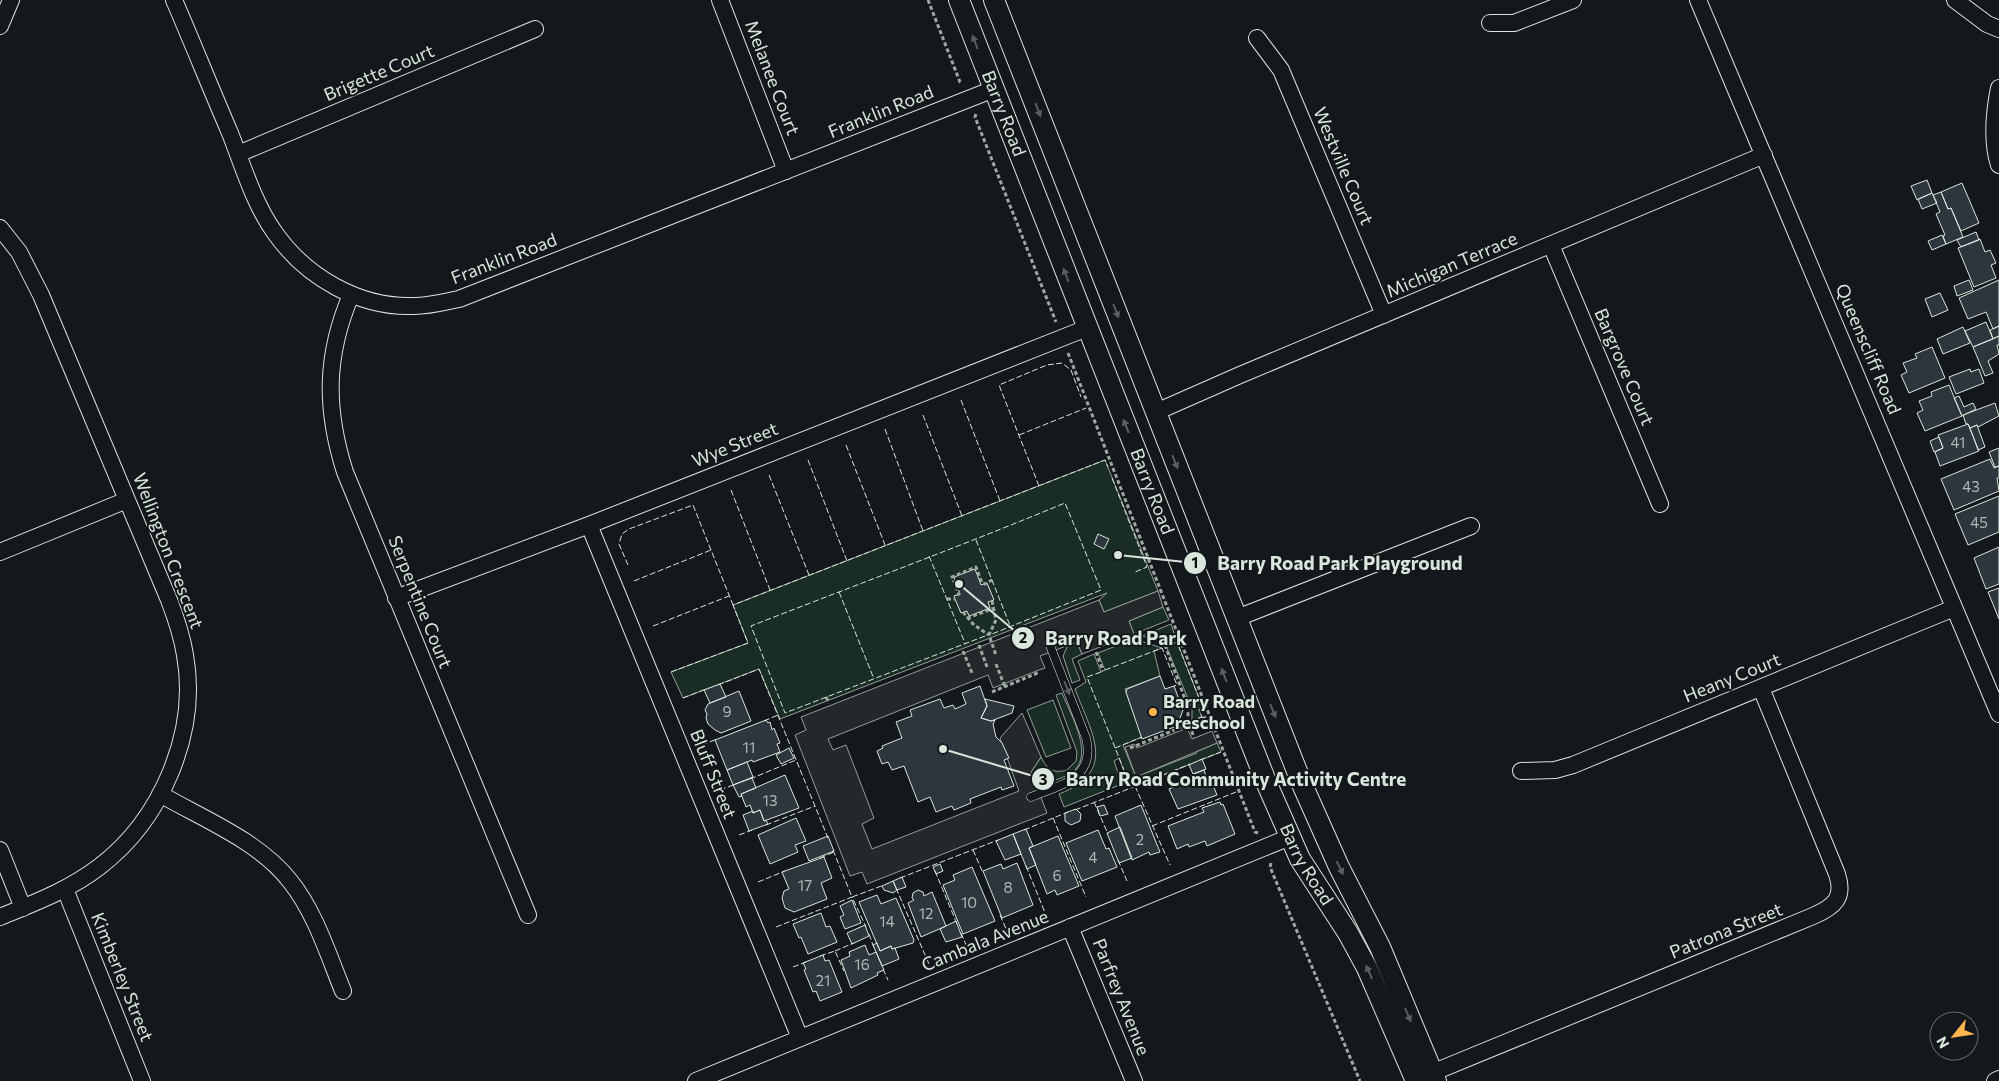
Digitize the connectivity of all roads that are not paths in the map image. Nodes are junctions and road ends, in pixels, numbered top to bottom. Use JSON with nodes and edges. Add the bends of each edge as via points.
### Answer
{"nodes":[{"id":1,"x":11,"y":0,"type":"edge"},
{"id":2,"x":174,"y":0,"type":"edge"},
{"id":3,"x":720,"y":0,"type":"edge"},
{"id":4,"x":959,"y":0,"type":"edge"},
{"id":5,"x":994,"y":0,"type":"edge"},
{"id":6,"x":1573,"y":0,"type":"edge"},
{"id":7,"x":1698,"y":0,"type":"edge"},
{"id":8,"x":1955,"y":0,"type":"edge"},
{"id":9,"x":1490,"y":23,"type":"dead end"},
{"id":10,"x":0,"y":26,"type":"edge"},
{"id":11,"x":535,"y":29,"type":"dead end"},
{"id":12,"x":1999,"y":29,"type":"edge"},
{"id":13,"x":1257,"y":38,"type":"dead end"},
{"id":14,"x":1025,"y":77,"type":"junction"},
{"id":15,"x":1999,"y":88,"type":"edge"},
{"id":16,"x":994,"y":89,"type":"junction"},
{"id":17,"x":238,"y":154,"type":"junction"},
{"id":18,"x":1764,"y":155,"type":"junction"},
{"id":19,"x":1999,"y":165,"type":"edge"},
{"id":20,"x":786,"y":171,"type":"junction"},
{"id":21,"x":0,"y":228,"type":"edge"},
{"id":22,"x":1551,"y":245,"type":"junction"},
{"id":23,"x":351,"y":295,"type":"junction"},
{"id":24,"x":1384,"y":315,"type":"junction"},
{"id":25,"x":1087,"y":328,"type":"junction"},
{"id":26,"x":1156,"y":412,"type":"junction"},
{"id":27,"x":127,"y":500,"type":"junction"},
{"id":28,"x":1660,"y":504,"type":"dead end"},
{"id":29,"x":589,"y":524,"type":"junction"},
{"id":30,"x":1470,"y":526,"type":"dead end"},
{"id":31,"x":0,"y":552,"type":"edge"},
{"id":32,"x":396,"y":598,"type":"junction"},
{"id":33,"x":1954,"y":608,"type":"junction"},
{"id":34,"x":1237,"y":618,"type":"junction"},
{"id":35,"x":1049,"y":643,"type":"dead end"},
{"id":36,"x":1761,"y":688,"type":"junction"},
{"id":37,"x":1999,"y":714,"type":"edge"},
{"id":38,"x":1521,"y":771,"type":"dead end"},
{"id":39,"x":160,"y":794,"type":"junction"},
{"id":40,"x":1031,"y":797,"type":"dead end"},
{"id":41,"x":1319,"y":824,"type":"junction"},
{"id":42,"x":1290,"y":837,"type":"junction"},
{"id":43,"x":0,"y":850,"type":"edge"},
{"id":44,"x":65,"y":889,"type":"junction"},
{"id":45,"x":23,"y":908,"type":"junction"},
{"id":46,"x":528,"y":915,"type":"dead end"},
{"id":47,"x":0,"y":917,"type":"edge"},
{"id":48,"x":1070,"y":927,"type":"junction"},
{"id":49,"x":343,"y":991,"type":"dead end"},
{"id":50,"x":800,"y":1038,"type":"junction"},
{"id":51,"x":1425,"y":1079,"type":"edge"},
{"id":52,"x":1999,"y":1079,"type":"edge"},
{"id":53,"x":142,"y":1081,"type":"edge"},
{"id":54,"x":696,"y":1081,"type":"edge"},
{"id":55,"x":1134,"y":1081,"type":"edge"},
{"id":56,"x":1995,"y":1081,"type":"edge"}],
"edges":[{"from":1,"to":10,"type":"street"},
{"from":2,"to":17,"type":"street","name":"Franklin Road"},
{"from":3,"to":20,"type":"street","name":"Melanee Court"},
{"from":16,"to":4,"type":"street","name":"Barry Road","one_way":true},
{"from":5,"to":14,"type":"street","name":"Barry Road"},
{"from":6,"to":9,"type":"street","via":[[1514,23]]},
{"from":7,"to":18,"type":"street","name":"Queenscliff Road"},
{"from":8,"to":12,"type":"street"},
{"from":11,"to":17,"type":"street","name":"Brigette Court"},
{"from":13,"to":24,"type":"street","name":"Westville Court","via":[[1281,70]]},
{"from":14,"to":16,"type":"street"},
{"from":14,"to":26,"type":"street","name":"Barry Road","one_way":true},
{"from":15,"to":19,"type":"street","via":[[1994,131]]},
{"from":16,"to":20,"type":"street","name":"Franklin Road"},
{"from":25,"to":16,"type":"street","name":"Barry Road","one_way":true},
{"from":17,"to":23,"type":"street","name":"Franklin Road","via":[[275,233],[304,265]]},
{"from":18,"to":22,"type":"street","name":"Michigan Terrace"},
{"from":18,"to":33,"type":"street","name":"Queenscliff Road"},
{"from":20,"to":23,"type":"street","name":"Franklin Road","via":[[459,299],[412,306]]},
{"from":21,"to":27,"type":"street","name":"Wellington Crescent","via":[[19,252],[41,295]]},
{"from":22,"to":24,"type":"street","name":"Michigan Terrace"},
{"from":22,"to":28,"type":"street","name":"Bargrove Court"},
{"from":23,"to":32,"type":"street","name":"Serpentine Court","via":[[338,328],[332,356],[332,422],[345,472]]},
{"from":24,"to":26,"type":"street","name":"Michigan Terrace"},
{"from":25,"to":29,"type":"street","name":"Wye Street"},
{"from":42,"to":25,"type":"street","name":"Barry Road","one_way":true},
{"from":26,"to":34,"type":"street","name":"Barry Road","one_way":true},
{"from":27,"to":31,"type":"street"},
{"from":27,"to":39,"type":"street","name":"Wellington Crescent","via":[[170,600],[186,656],[188,680],[184,729]]},
{"from":29,"to":32,"type":"street","name":"Wye Street"},
{"from":29,"to":50,"type":"street","name":"Bluff Street"},
{"from":30,"to":34,"type":"street"},
{"from":32,"to":46,"type":"street","name":"Serpentine Court"},
{"from":33,"to":36,"type":"street","name":"Heany Court"},
{"from":33,"to":37,"type":"street","name":"Queenscliff Road"},
{"from":34,"to":41,"type":"street","name":"Barry Road","one_way":true},
{"from":35,"to":40,"type":"lane","one_way":true,"via":[[1086,738],[1088,758],[1084,768],[1072,780]]},
{"from":36,"to":38,"type":"street","name":"Heany Court","via":[[1573,765],[1555,770]]},
{"from":36,"to":51,"type":"street","name":"Patrona Street","via":[[1837,874],[1840,891],[1834,904],[1813,916]]},
{"from":39,"to":44,"type":"street","name":"Wellington Crescent","via":[[141,826],[121,847],[99,867]]},
{"from":39,"to":49,"type":"street","via":[[256,849],[290,880],[316,924]]},
{"from":41,"to":42,"type":"street"},
{"from":41,"to":51,"type":"street","name":"Barry Road","one_way":true,"via":[[1380,947]]},
{"from":42,"to":48,"type":"street","name":"Cambala Avenue"},
{"from":51,"to":42,"type":"street","name":"Barry Road","one_way":true,"via":[[1368,968],[1300,859]]},
{"from":43,"to":45,"type":"street"},
{"from":44,"to":45,"type":"street","name":"Wellington Crescent"},
{"from":44,"to":53,"type":"street","name":"Kimberley Street"},
{"from":45,"to":47,"type":"street","name":"Wellington Crescent"},
{"from":48,"to":50,"type":"street","name":"Cambala Avenue"},
{"from":48,"to":55,"type":"street","name":"Parfrey Avenue"},
{"from":50,"to":54,"type":"street","name":"Cambala Avenue"},
{"from":52,"to":56,"type":"street"}]}
